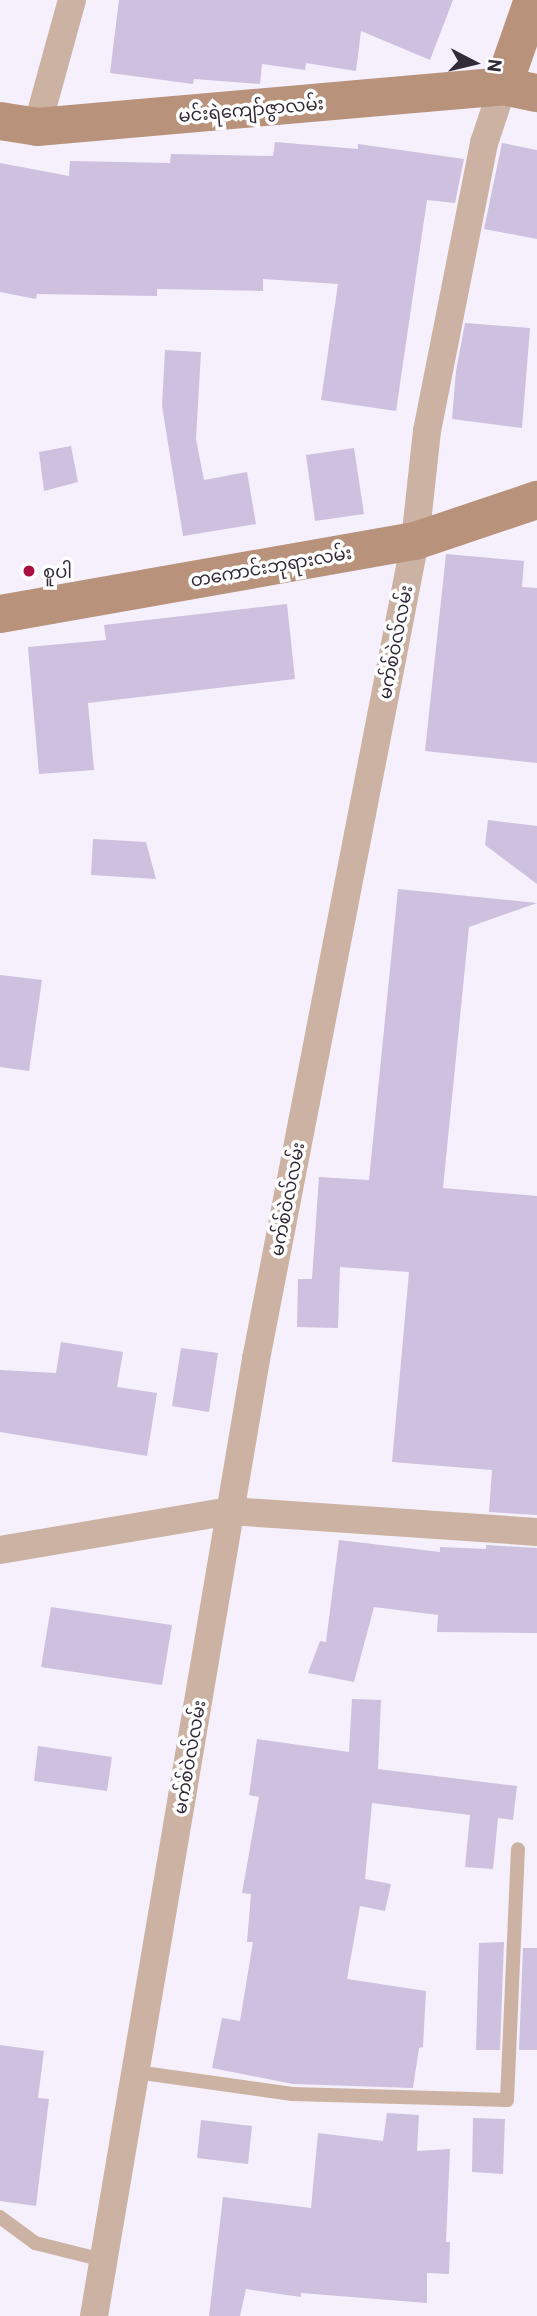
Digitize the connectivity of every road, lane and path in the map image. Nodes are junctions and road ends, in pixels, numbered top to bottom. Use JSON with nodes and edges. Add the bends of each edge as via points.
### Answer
{"nodes":[{"id":1,"x":72,"y":0,"type":"edge"},
{"id":2,"x":533,"y":0,"type":"edge"},
{"id":3,"x":520,"y":90,"type":"edge"},
{"id":4,"x":18,"y":124,"type":"edge"},
{"id":5,"x":537,"y":500,"type":"edge"},
{"id":6,"x":415,"y":541,"type":"junction"},
{"id":7,"x":0,"y":614,"type":"edge"},
{"id":8,"x":230,"y":1511,"type":"junction"},
{"id":9,"x":537,"y":1532,"type":"edge"},
{"id":10,"x":0,"y":1549,"type":"edge"},
{"id":11,"x":518,"y":1849,"type":"dead end"},
{"id":12,"x":136,"y":2072,"type":"junction"},
{"id":13,"x":0,"y":2217,"type":"edge"},
{"id":14,"x":103,"y":2260,"type":"junction"},
{"id":15,"x":94,"y":2316,"type":"edge"}],
"edges":[{"from":1,"to":4,"type":"street"},
{"from":2,"to":3,"type":"street"},
{"from":3,"to":4,"type":"street","name":"မင်းရဲကျော်ဇွာလမ်း"},
{"from":3,"to":6,"type":"street","name":"မက်စ်ဝဲလ်လမ်း","via":[[484,143],[427,431]]},
{"from":5,"to":6,"type":"street","name":"တကောင်းဘုရားလမ်း"},
{"from":6,"to":7,"type":"street","name":"တကောင်းဘုရားလမ်း"},
{"from":6,"to":8,"type":"street","name":"မက်စ်ဝဲလ်လမ်း"},
{"from":8,"to":9,"type":"street"},
{"from":8,"to":10,"type":"street"},
{"from":8,"to":12,"type":"street","name":"မက်စ်ဝဲလ်လမ်း"},
{"from":11,"to":12,"type":"lane","via":[[507,2100],[292,2094]]},
{"from":12,"to":14,"type":"street","name":"မက်စ်ဝဲလ်လမ်း"},
{"from":13,"to":14,"type":"lane","via":[[35,2243]]},
{"from":14,"to":15,"type":"street","name":"မက်စ်ဝဲလ်လမ်း"}]}
